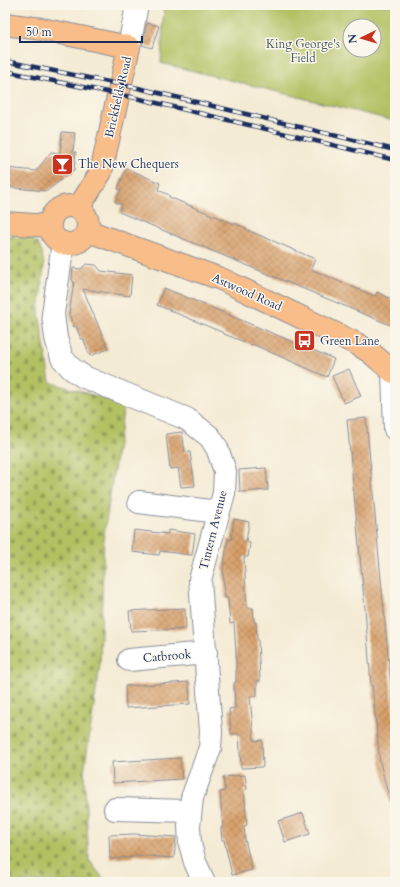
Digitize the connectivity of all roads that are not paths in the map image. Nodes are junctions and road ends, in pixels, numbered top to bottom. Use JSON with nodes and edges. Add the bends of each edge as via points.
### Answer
{"nodes":[{"id":1,"x":137,"y":5,"type":"edge"},
{"id":2,"x":5,"y":24,"type":"edge"},
{"id":3,"x":129,"y":47,"type":"junction"},
{"id":4,"x":78,"y":207,"type":"junction"},
{"id":5,"x":5,"y":223,"type":"edge"},
{"id":6,"x":50,"y":226,"type":"junction"},
{"id":7,"x":88,"y":231,"type":"junction"},
{"id":8,"x":63,"y":243,"type":"junction"},
{"id":9,"x":394,"y":372,"type":"edge"},
{"id":10,"x":395,"y":429,"type":"edge"},
{"id":11,"x":139,"y":502,"type":"dead end"},
{"id":12,"x":218,"y":512,"type":"junction"},
{"id":13,"x":206,"y":653,"type":"junction"},
{"id":14,"x":129,"y":660,"type":"dead end"},
{"id":15,"x":115,"y":809,"type":"dead end"},
{"id":16,"x":190,"y":811,"type":"junction"},
{"id":17,"x":204,"y":882,"type":"edge"}],
"edges":[{"from":1,"to":3,"type":"street","name":"Brickfields Road"},
{"from":2,"to":3,"type":"main road"},
{"from":3,"to":4,"type":"main road","name":"Brickfields Road","via":[[101,172]]},
{"from":4,"to":6,"type":"main road","via":[[67,205],[56,210],[50,220]]},
{"from":4,"to":7,"type":"main road","via":[[87,215]]},
{"from":5,"to":6,"type":"main road"},
{"from":6,"to":8,"type":"main road","via":[[54,237]]},
{"from":7,"to":8,"type":"main road","via":[[75,243]]},
{"from":7,"to":9,"type":"main road","name":"Astwood Road","via":[[221,279],[357,344]]},
{"from":8,"to":12,"type":"street","name":"Tintern Avenue","via":[[53,314],[62,358],[84,378],[187,420],[210,437],[225,471],[224,493]]},
{"from":9,"to":10,"type":"street"},
{"from":11,"to":12,"type":"street"},
{"from":12,"to":13,"type":"street","name":"Tintern Avenue","via":[[200,580]]},
{"from":13,"to":14,"type":"street","name":"Catbrook"},
{"from":13,"to":16,"type":"street","name":"Tintern Avenue","via":[[210,748],[192,798]]},
{"from":15,"to":16,"type":"street"},
{"from":16,"to":17,"type":"street","name":"Tintern Avenue","via":[[190,844]]}]}
